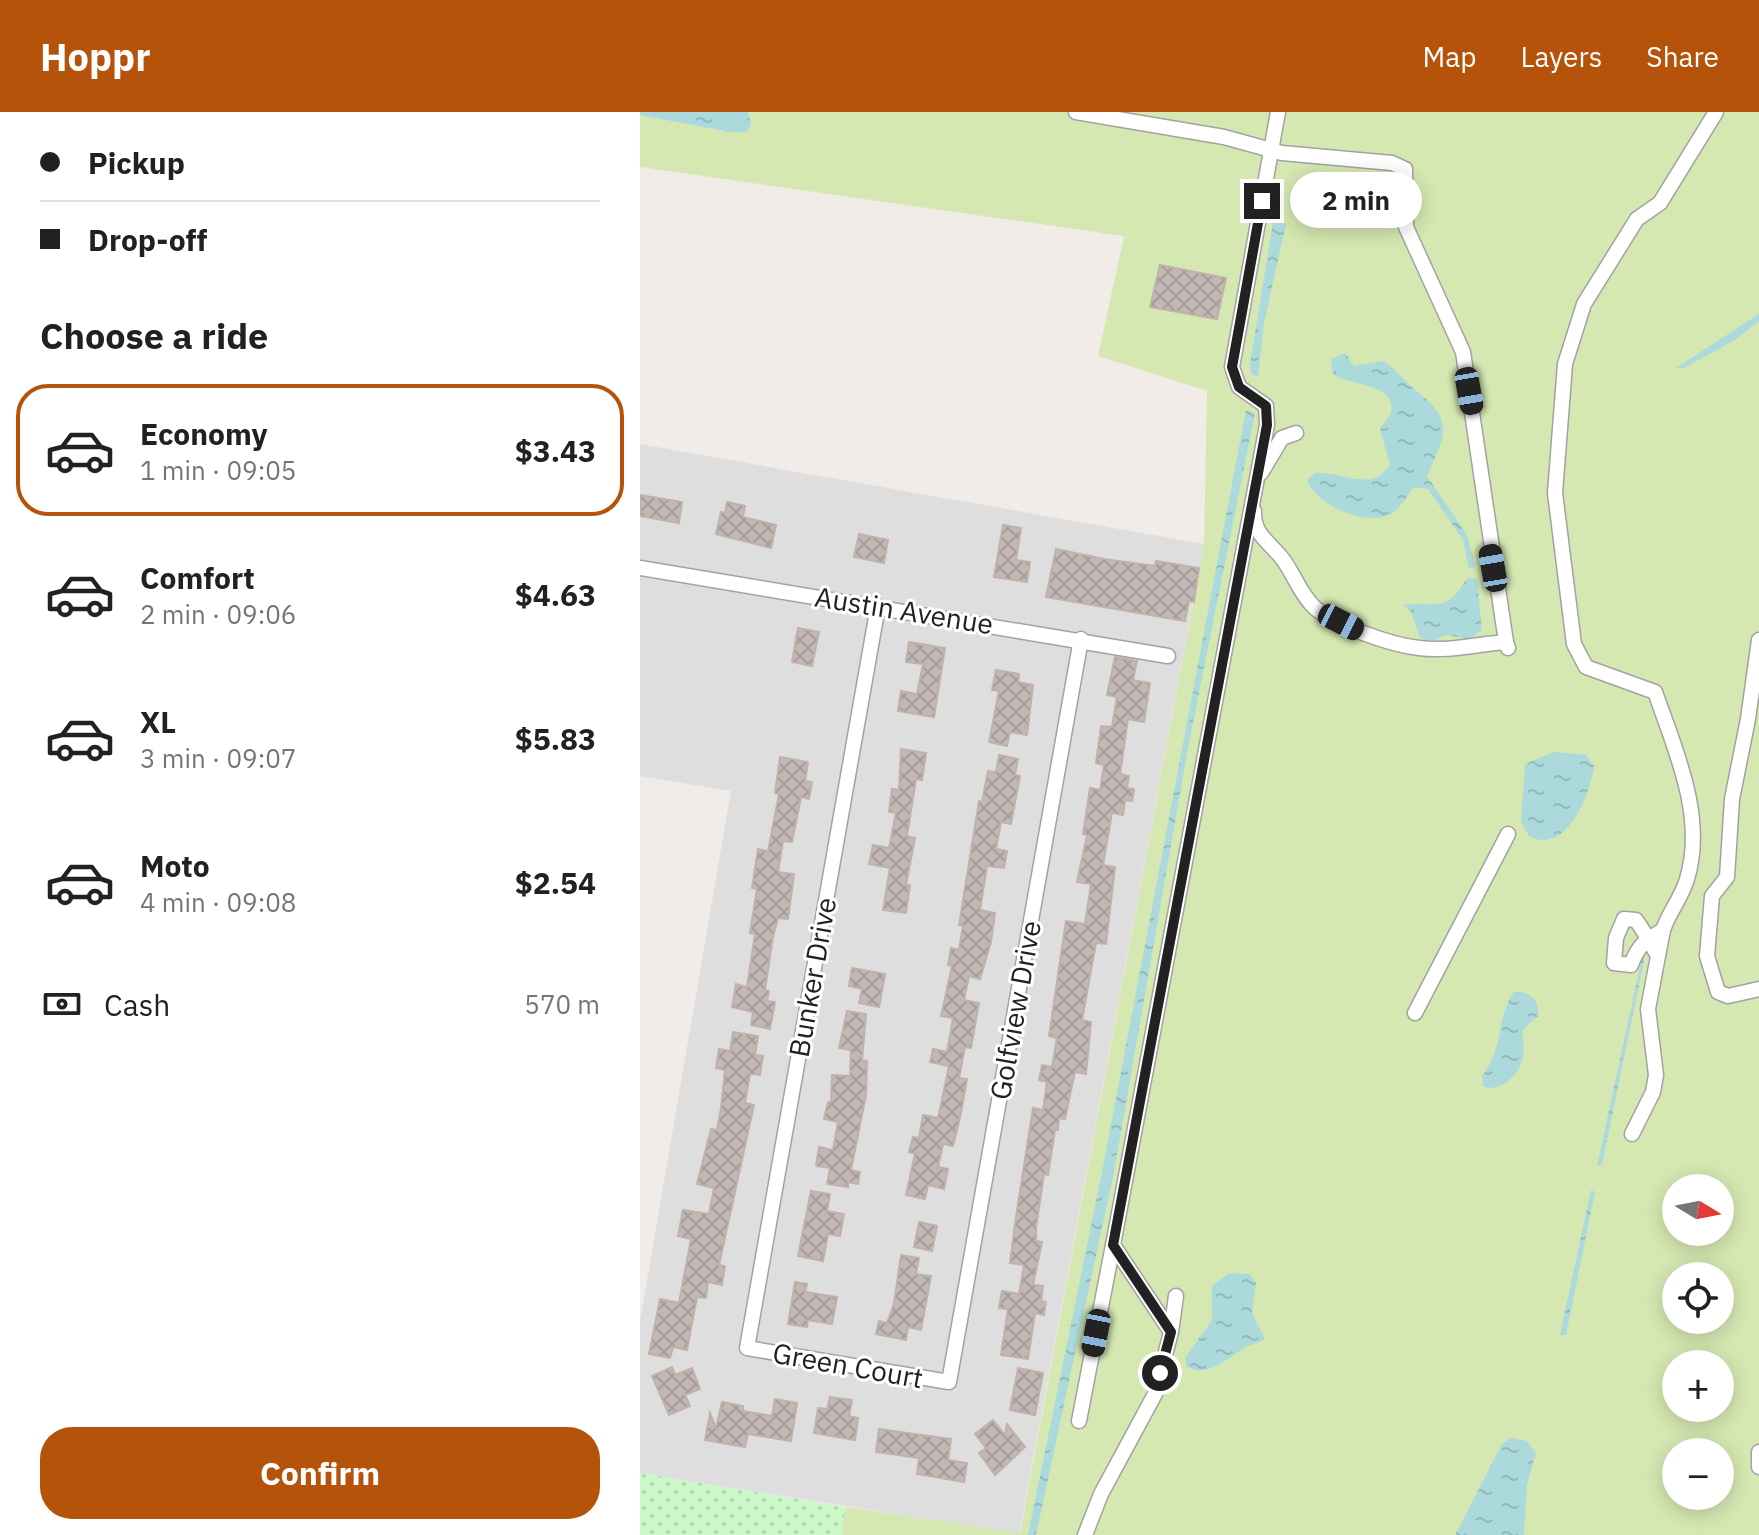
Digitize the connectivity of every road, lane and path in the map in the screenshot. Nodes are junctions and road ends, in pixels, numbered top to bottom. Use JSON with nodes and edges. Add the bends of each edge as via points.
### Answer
{"nodes":[{"id":1,"x":1076,"y":112,"type":"edge"},
{"id":2,"x":1278,"y":112,"type":"edge"},
{"id":3,"x":1716,"y":112,"type":"edge"},
{"id":4,"x":1271,"y":150,"type":"junction"},
{"id":5,"x":1296,"y":433,"type":"dead end"},
{"id":6,"x":1254,"y":483,"type":"junction"},
{"id":7,"x":640,"y":568,"type":"edge"},
{"id":8,"x":878,"y":606,"type":"junction"},
{"id":9,"x":1081,"y":639,"type":"junction"},
{"id":10,"x":1759,"y":640,"type":"edge"},
{"id":11,"x":1168,"y":656,"type":"dead end"},
{"id":12,"x":1508,"y":834,"type":"dead end"},
{"id":13,"x":1663,"y":930,"type":"junction"},
{"id":14,"x":1658,"y":956,"type":"junction"},
{"id":15,"x":1759,"y":989,"type":"edge"},
{"id":16,"x":1415,"y":1013,"type":"dead end"},
{"id":17,"x":1632,"y":1134,"type":"dead end"},
{"id":18,"x":1113,"y":1245,"type":"junction"},
{"id":19,"x":1176,"y":1296,"type":"dead end"},
{"id":20,"x":1171,"y":1332,"type":"junction"},
{"id":21,"x":747,"y":1348,"type":"joint"},
{"id":22,"x":949,"y":1382,"type":"joint"},
{"id":23,"x":1079,"y":1421,"type":"dead end"},
{"id":24,"x":1759,"y":1452,"type":"edge"},
{"id":25,"x":1759,"y":1467,"type":"edge"},
{"id":26,"x":1085,"y":1535,"type":"edge"}],
"edges":[{"from":1,"to":4,"type":"street"},
{"from":2,"to":4,"type":"street"},
{"from":3,"to":13,"type":"street","via":[[1660,203],[1637,219],[1584,304],[1565,364],[1558,423],[1555,493],[1574,644],[1586,667],[1655,692],[1684,781],[1691,864]]},
{"from":4,"to":6,"type":"street","via":[[1232,367],[1239,387],[1266,406]]},
{"from":4,"to":6,"type":"street","via":[[1392,163],[1405,169],[1406,227],[1463,352],[1507,646],[1419,649],[1366,634],[1317,609],[1294,583],[1282,558],[1261,538],[1253,522]]},
{"from":5,"to":6,"type":"street","via":[[1282,438]]},
{"from":6,"to":18,"type":"street"},
{"from":7,"to":8,"type":"street","name":"Austin Avenue"},
{"from":8,"to":9,"type":"street","name":"Austin Avenue"},
{"from":8,"to":21,"type":"street","name":"Bunker Drive"},
{"from":9,"to":11,"type":"street","name":"Austin Avenue"},
{"from":9,"to":22,"type":"street","name":"Golfview Drive"},
{"from":10,"to":15,"type":"street","via":[[1732,799],[1727,877],[1712,896],[1707,956],[1718,992],[1728,996]]},
{"from":12,"to":16,"type":"street"},
{"from":13,"to":14,"type":"street"},
{"from":13,"to":14,"type":"street","via":[[1648,939]]},
{"from":14,"to":17,"type":"street","via":[[1648,1009],[1656,1075]]},
{"from":18,"to":20,"type":"street"},
{"from":18,"to":23,"type":"street"},
{"from":19,"to":20,"type":"street"},
{"from":20,"to":26,"type":"street","via":[[1155,1394]]},
{"from":21,"to":22,"type":"street","name":"Green Court"},
{"from":24,"to":25,"type":"street"}]}
